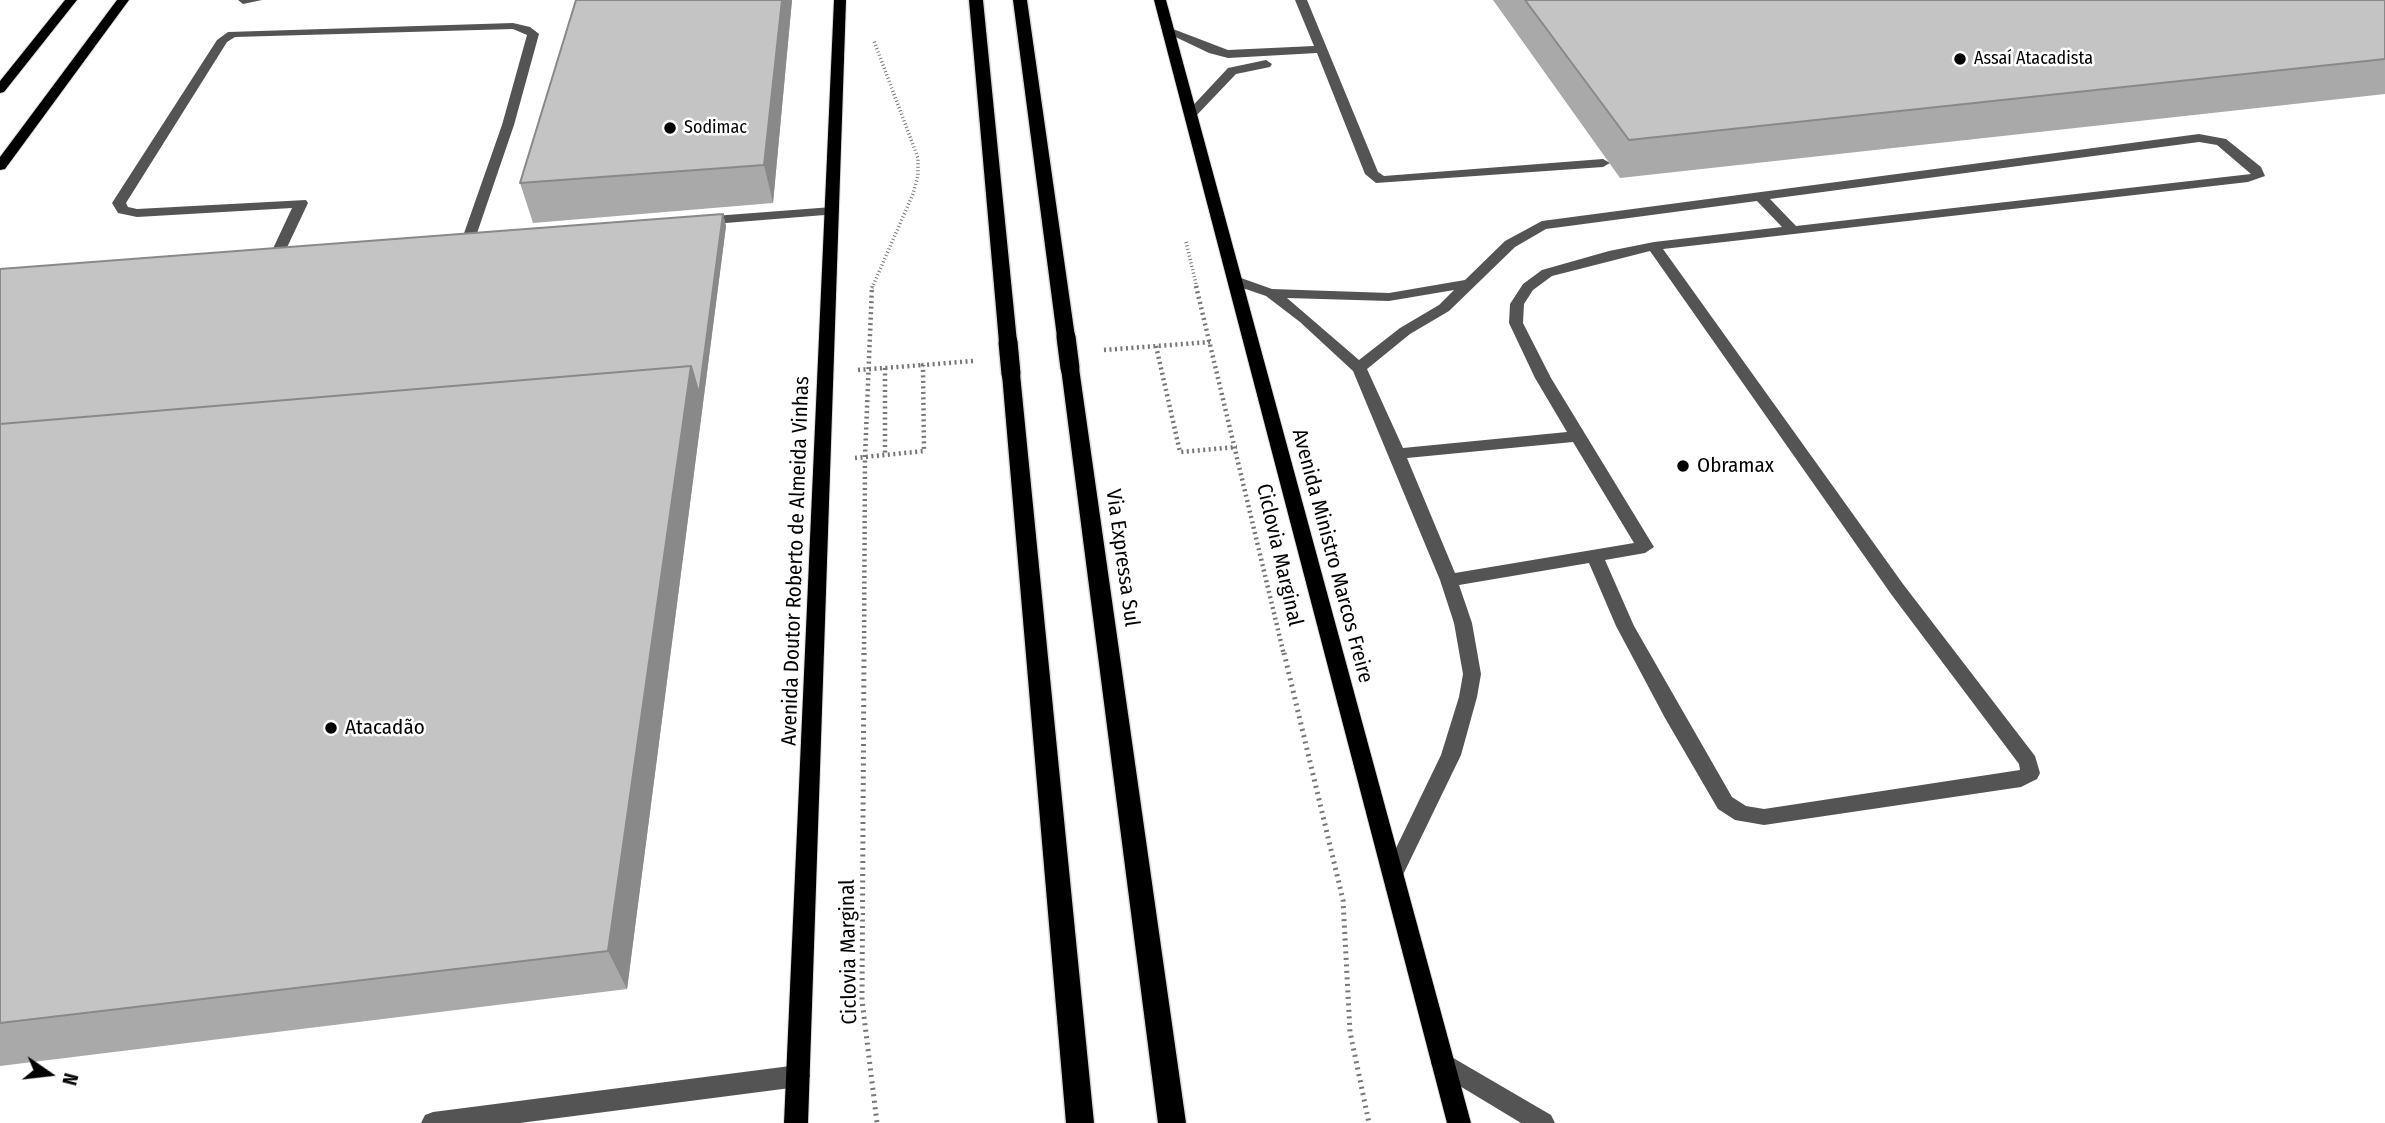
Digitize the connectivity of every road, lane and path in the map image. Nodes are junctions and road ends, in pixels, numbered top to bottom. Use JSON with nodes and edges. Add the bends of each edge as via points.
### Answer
{"nodes":[{"id":1,"x":71,"y":0,"type":"edge"},
{"id":2,"x":123,"y":0,"type":"edge"},
{"id":3,"x":256,"y":0,"type":"edge"},
{"id":4,"x":840,"y":0,"type":"edge"},
{"id":5,"x":976,"y":0,"type":"edge"},
{"id":6,"x":1020,"y":0,"type":"edge"},
{"id":7,"x":1160,"y":0,"type":"edge"},
{"id":8,"x":1301,"y":0,"type":"edge"},
{"id":9,"x":243,"y":1,"type":"edge"},
{"id":10,"x":1169,"y":31,"type":"junction"},
{"id":11,"x":873,"y":39,"type":"dead end"},
{"id":12,"x":1323,"y":54,"type":"junction"},
{"id":13,"x":0,"y":89,"type":"edge"},
{"id":14,"x":1191,"y":114,"type":"junction"},
{"id":15,"x":1603,"y":163,"type":"dead end"},
{"id":16,"x":0,"y":166,"type":"edge"},
{"id":17,"x":1761,"y":197,"type":"junction"},
{"id":18,"x":832,"y":211,"type":"junction"},
{"id":19,"x":692,"y":222,"type":"edge"},
{"id":20,"x":1793,"y":231,"type":"junction"},
{"id":21,"x":1185,"y":237,"type":"dead end"},
{"id":22,"x":470,"y":239,"type":"edge"},
{"id":23,"x":1654,"y":246,"type":"junction"},
{"id":24,"x":277,"y":255,"type":"edge"},
{"id":25,"x":1236,"y":281,"type":"junction"},
{"id":26,"x":1470,"y":284,"type":"junction"},
{"id":27,"x":1271,"y":293,"type":"junction"},
{"id":28,"x":1156,"y":346,"type":"dead end"},
{"id":29,"x":923,"y":365,"type":"dead end"},
{"id":30,"x":885,"y":368,"type":"junction"},
{"id":31,"x":1359,"y":368,"type":"junction"},
{"id":32,"x":868,"y":369,"type":"junction"},
{"id":33,"x":826,"y":372,"type":"junction"},
{"id":34,"x":1577,"y":436,"type":"junction"},
{"id":35,"x":1237,"y":447,"type":"junction"},
{"id":36,"x":886,"y":454,"type":"dead end"},
{"id":37,"x":1397,"y":454,"type":"junction"},
{"id":38,"x":1595,"y":555,"type":"junction"},
{"id":39,"x":1449,"y":580,"type":"junction"},
{"id":40,"x":1393,"y":875,"type":"junction"},
{"id":41,"x":1443,"y":1063,"type":"junction"},
{"id":42,"x":798,"y":1076,"type":"junction"},
{"id":43,"x":433,"y":1123,"type":"edge"},
{"id":44,"x":796,"y":1123,"type":"edge"},
{"id":45,"x":877,"y":1123,"type":"edge"},
{"id":46,"x":1080,"y":1123,"type":"edge"},
{"id":47,"x":1172,"y":1123,"type":"edge"},
{"id":48,"x":1368,"y":1123,"type":"edge"},
{"id":49,"x":1459,"y":1123,"type":"edge"},
{"id":50,"x":1543,"y":1123,"type":"edge"}],
"edges":[{"from":1,"to":13,"type":"main road"},
{"from":2,"to":16,"type":"main road"},
{"from":3,"to":9,"type":"street"},
{"from":4,"to":18,"type":"main road","name":"Avenida Doutor Roberto de Almeida Vinhas"},
{"from":5,"to":46,"type":"highway","bridge":true},
{"from":6,"to":47,"type":"highway","name":"Via Expressa Sul","bridge":true},
{"from":7,"to":10,"type":"main road","name":"Avenida Ministro Marcos Freire"},
{"from":8,"to":12,"type":"street"},
{"from":10,"to":12,"type":"street","via":[[1228,54]]},
{"from":10,"to":14,"type":"main road","name":"Avenida Ministro Marcos Freire"},
{"from":11,"to":32,"type":"path","name":"Ciclovia Marginal","via":[[918,158],[918,176],[873,279]]},
{"from":12,"to":14,"type":"street","via":[[1232,71]]},
{"from":12,"to":15,"type":"street","via":[[1371,174],[1381,180]]},
{"from":14,"to":25,"type":"main road","name":"Avenida Ministro Marcos Freire"},
{"from":17,"to":20,"type":"street"},
{"from":17,"to":20,"type":"street","via":[[2199,138],[2221,142],[2258,176]]},
{"from":17,"to":26,"type":"street","via":[[1542,225],[1510,244]]},
{"from":18,"to":19,"type":"street"},
{"from":18,"to":33,"type":"main road","name":"Avenida Doutor Roberto de Almeida Vinhas"},
{"from":20,"to":23,"type":"street"},
{"from":21,"to":35,"type":"path","name":"Ciclovia Marginal"},
{"from":22,"to":24,"type":"street","via":[[533,34],[513,26],[232,34],[223,40],[119,203],[122,211],[137,214],[301,203]]},
{"from":23,"to":34,"type":"street","via":[[1547,273],[1528,287],[1517,304],[1517,323]]},
{"from":23,"to":38,"type":"street","via":[[1897,589],[2028,762],[2030,773],[2021,779],[1764,817],[1742,814],[1725,803],[1672,713],[1625,626]]},
{"from":25,"to":27,"type":"street"},
{"from":25,"to":40,"type":"main road","name":"Avenida Ministro Marcos Freire"},
{"from":26,"to":27,"type":"street","via":[[1389,298]]},
{"from":26,"to":31,"type":"street"},
{"from":27,"to":31,"type":"street"},
{"from":28,"to":35,"type":"path","via":[[1180,452]]},
{"from":29,"to":30,"type":"path"},
{"from":30,"to":32,"type":"path"},
{"from":30,"to":36,"type":"path"},
{"from":31,"to":37,"type":"street"},
{"from":32,"to":33,"type":"path"},
{"from":32,"to":45,"type":"path","name":"Ciclovia Marginal","via":[[863,1000]]},
{"from":33,"to":42,"type":"main road","name":"Avenida Doutor Roberto de Almeida Vinhas"},
{"from":34,"to":37,"type":"street"},
{"from":34,"to":38,"type":"street","via":[[1645,547]]},
{"from":35,"to":48,"type":"path","name":"Ciclovia Marginal","via":[[1343,900],[1350,1032]]},
{"from":37,"to":39,"type":"street"},
{"from":38,"to":39,"type":"street"},
{"from":39,"to":40,"type":"street","via":[[1469,647],[1472,674],[1468,697],[1451,755]]},
{"from":40,"to":41,"type":"main road","name":"Avenida Ministro Marcos Freire"},
{"from":41,"to":49,"type":"main road","name":"Avenida Ministro Marcos Freire"},
{"from":41,"to":50,"type":"street"},
{"from":42,"to":43,"type":"street"},
{"from":42,"to":44,"type":"main road","name":"Avenida Doutor Roberto de Almeida Vinhas"}]}
